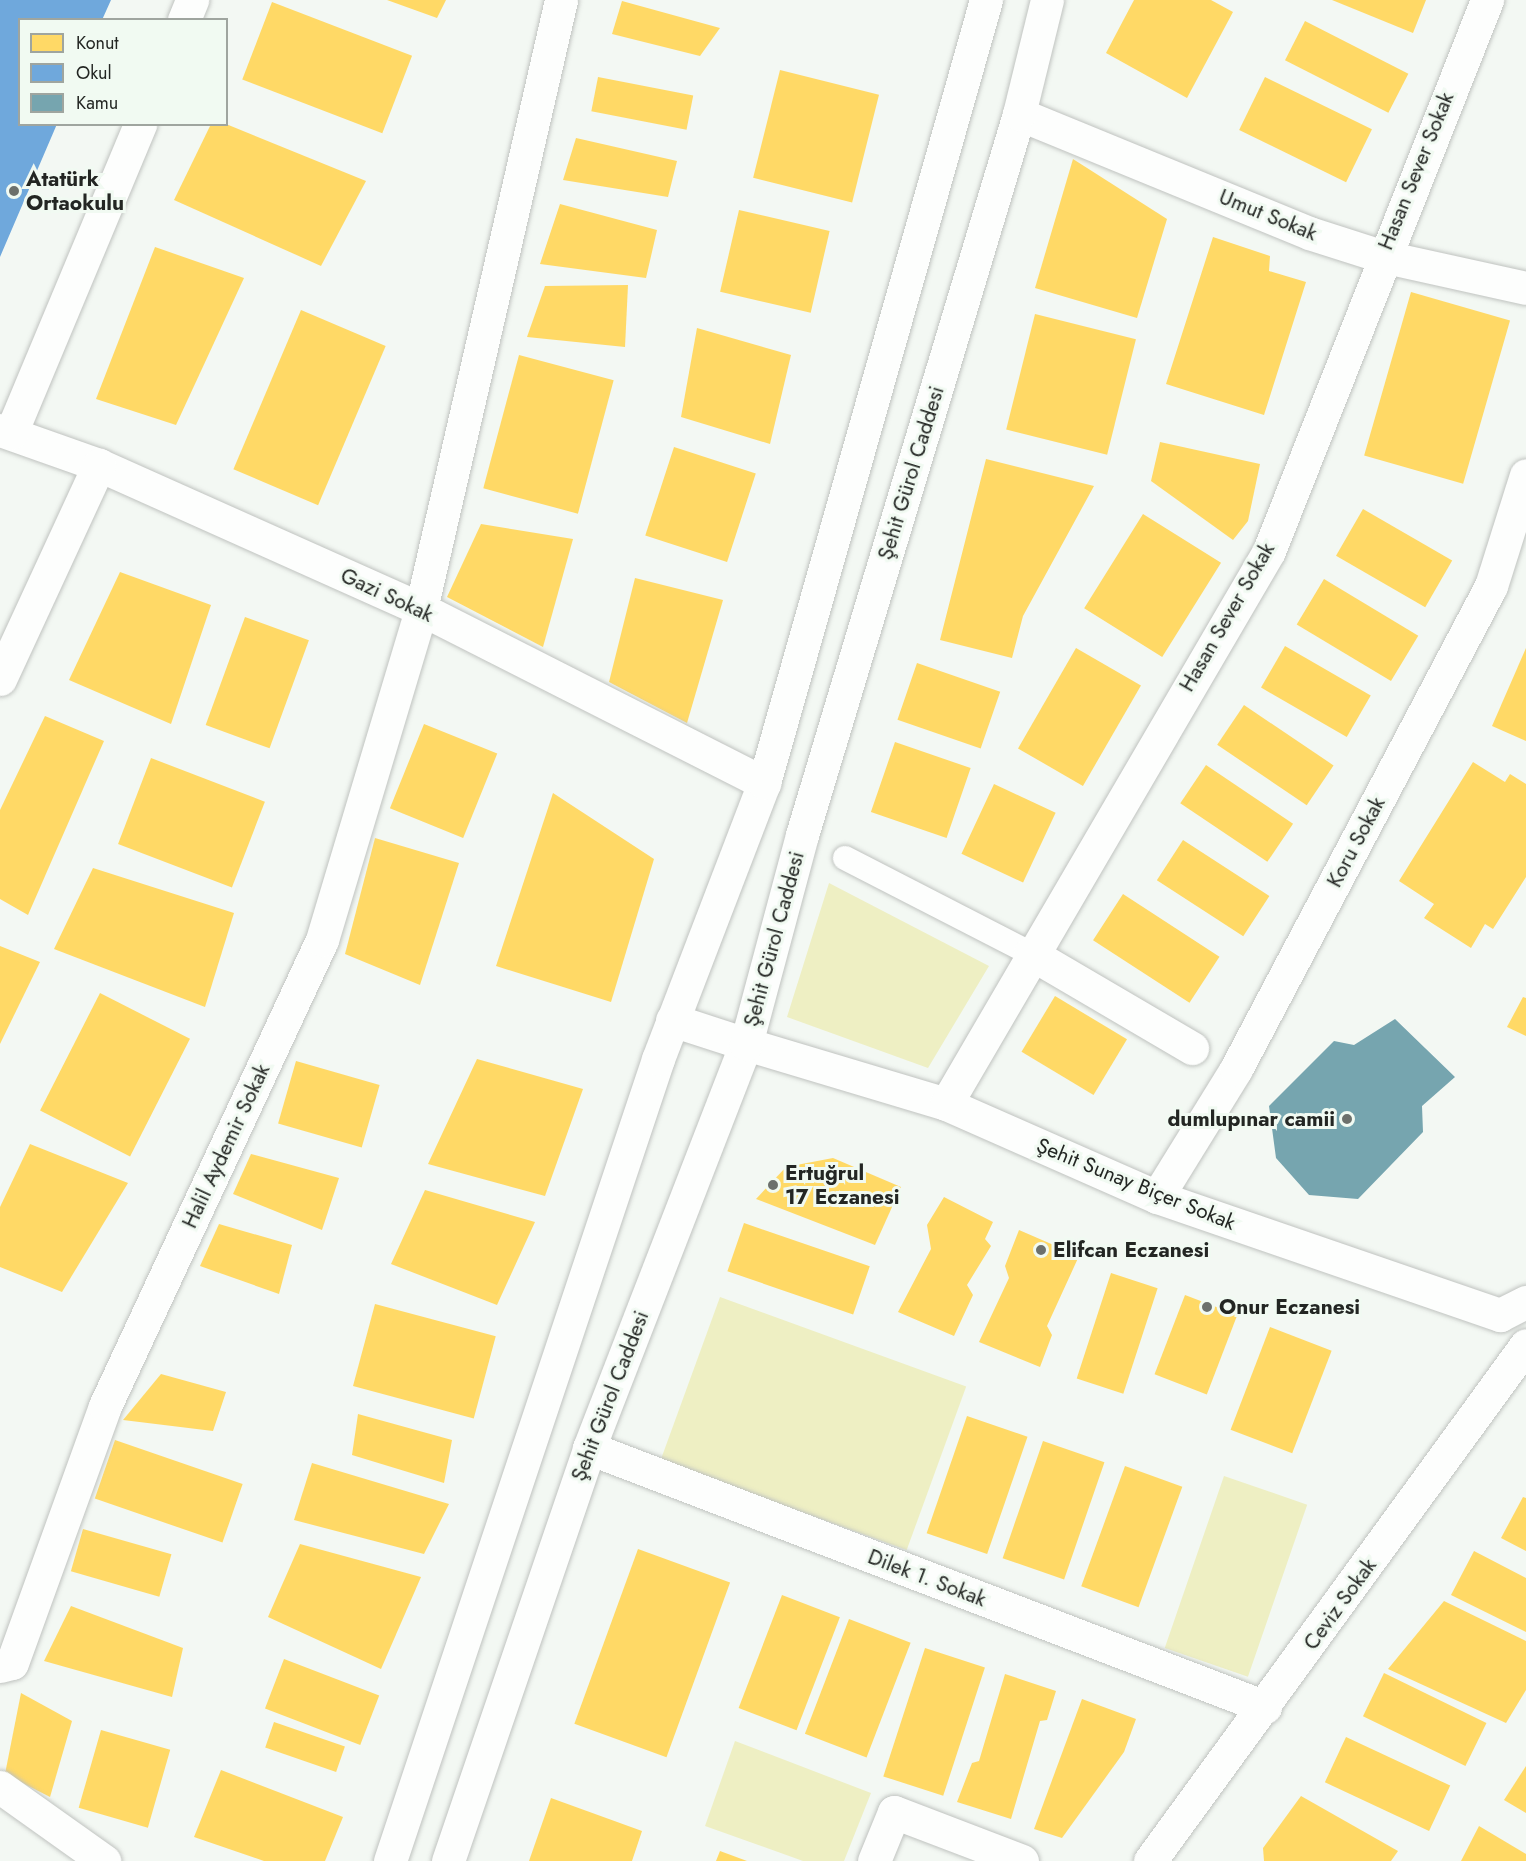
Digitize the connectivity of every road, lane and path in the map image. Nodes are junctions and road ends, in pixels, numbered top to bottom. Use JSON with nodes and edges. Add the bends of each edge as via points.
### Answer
{"nodes":[{"id":1,"x":192,"y":0,"type":"edge"},
{"id":2,"x":561,"y":0,"type":"edge"},
{"id":3,"x":986,"y":0,"type":"edge"},
{"id":4,"x":1047,"y":0,"type":"edge"},
{"id":5,"x":1487,"y":0,"type":"edge"},
{"id":6,"x":185,"y":18,"type":"edge"},
{"id":7,"x":1019,"y":114,"type":"junction"},
{"id":8,"x":139,"y":126,"type":"edge"},
{"id":9,"x":1381,"y":256,"type":"junction"},
{"id":10,"x":1526,"y":288,"type":"edge"},
{"id":11,"x":6,"y":431,"type":"edge"},
{"id":12,"x":99,"y":465,"type":"junction"},
{"id":13,"x":1526,"y":475,"type":"edge"},
{"id":14,"x":421,"y":609,"type":"junction"},
{"id":15,"x":0,"y":679,"type":"edge"},
{"id":16,"x":764,"y":783,"type":"junction"},
{"id":17,"x":845,"y":858,"type":"dead end"},
{"id":18,"x":1030,"y":953,"type":"junction"},
{"id":19,"x":672,"y":1020,"type":"junction"},
{"id":20,"x":746,"y":1044,"type":"junction"},
{"id":21,"x":1192,"y":1048,"type":"dead end"},
{"id":22,"x":946,"y":1104,"type":"junction"},
{"id":23,"x":1157,"y":1197,"type":"junction"},
{"id":24,"x":1526,"y":1302,"type":"edge"},
{"id":25,"x":1526,"y":1345,"type":"edge"},
{"id":26,"x":589,"y":1448,"type":"junction"},
{"id":27,"x":0,"y":1666,"type":"edge"},
{"id":28,"x":1265,"y":1707,"type":"junction"},
{"id":29,"x":0,"y":1787,"type":"edge"},
{"id":30,"x":1159,"y":1858,"type":"edge"},
{"id":31,"x":104,"y":1861,"type":"edge"},
{"id":32,"x":390,"y":1861,"type":"edge"},
{"id":33,"x":448,"y":1861,"type":"edge"},
{"id":34,"x":874,"y":1861,"type":"edge"},
{"id":35,"x":1022,"y":1861,"type":"edge"}],
"edges":[{"from":1,"to":6,"type":"street"},
{"from":2,"to":14,"type":"street"},
{"from":3,"to":16,"type":"street"},
{"from":4,"to":7,"type":"street","name":"Şehit Gürol Caddesi"},
{"from":5,"to":9,"type":"street","name":"Hasan Sever Sokak"},
{"from":7,"to":9,"type":"street","name":"Umut Sokak","via":[[1309,233]]},
{"from":7,"to":20,"type":"street","name":"Şehit Gürol Caddesi","via":[[802,835]]},
{"from":8,"to":11,"type":"street"},
{"from":9,"to":10,"type":"street","name":"Umut Sokak"},
{"from":9,"to":18,"type":"street","name":"Hasan Sever Sokak","via":[[1269,550]]},
{"from":11,"to":12,"type":"street","name":"Gazi Sokak"},
{"from":12,"to":14,"type":"street","name":"Gazi Sokak"},
{"from":12,"to":15,"type":"street"},
{"from":13,"to":23,"type":"street","name":"Koru Sokak","via":[[1491,586],[1236,1069]]},
{"from":14,"to":16,"type":"street","name":"Gazi Sokak"},
{"from":14,"to":27,"type":"street","name":"Halil Aydemir Sokak","via":[[322,940],[105,1406],[12,1663]]},
{"from":16,"to":19,"type":"street"},
{"from":17,"to":18,"type":"lane"},
{"from":18,"to":21,"type":"street"},
{"from":18,"to":22,"type":"street","name":"Hasan Sever Sokak"},
{"from":19,"to":20,"type":"street","name":"Şehit Sunay Biçer Sokak"},
{"from":19,"to":32,"type":"street"},
{"from":20,"to":22,"type":"street","name":"Şehit Sunay Biçer Sokak"},
{"from":20,"to":26,"type":"street","name":"Şehit Gürol Caddesi"},
{"from":22,"to":23,"type":"street","name":"Şehit Sunay Biçer Sokak"},
{"from":23,"to":24,"type":"street","name":"Şehit Sunay Biçer Sokak","via":[[1500,1315]]},
{"from":25,"to":28,"type":"street","name":"Ceviz Sokak"},
{"from":26,"to":28,"type":"street","name":"Dilek 1. Sokak"},
{"from":26,"to":33,"type":"street","name":"Şehit Gürol Caddesi"},
{"from":28,"to":30,"type":"street","name":"Ceviz Sokak"},
{"from":29,"to":31,"type":"street"},
{"from":34,"to":35,"type":"street","via":[[894,1812]]}]}
